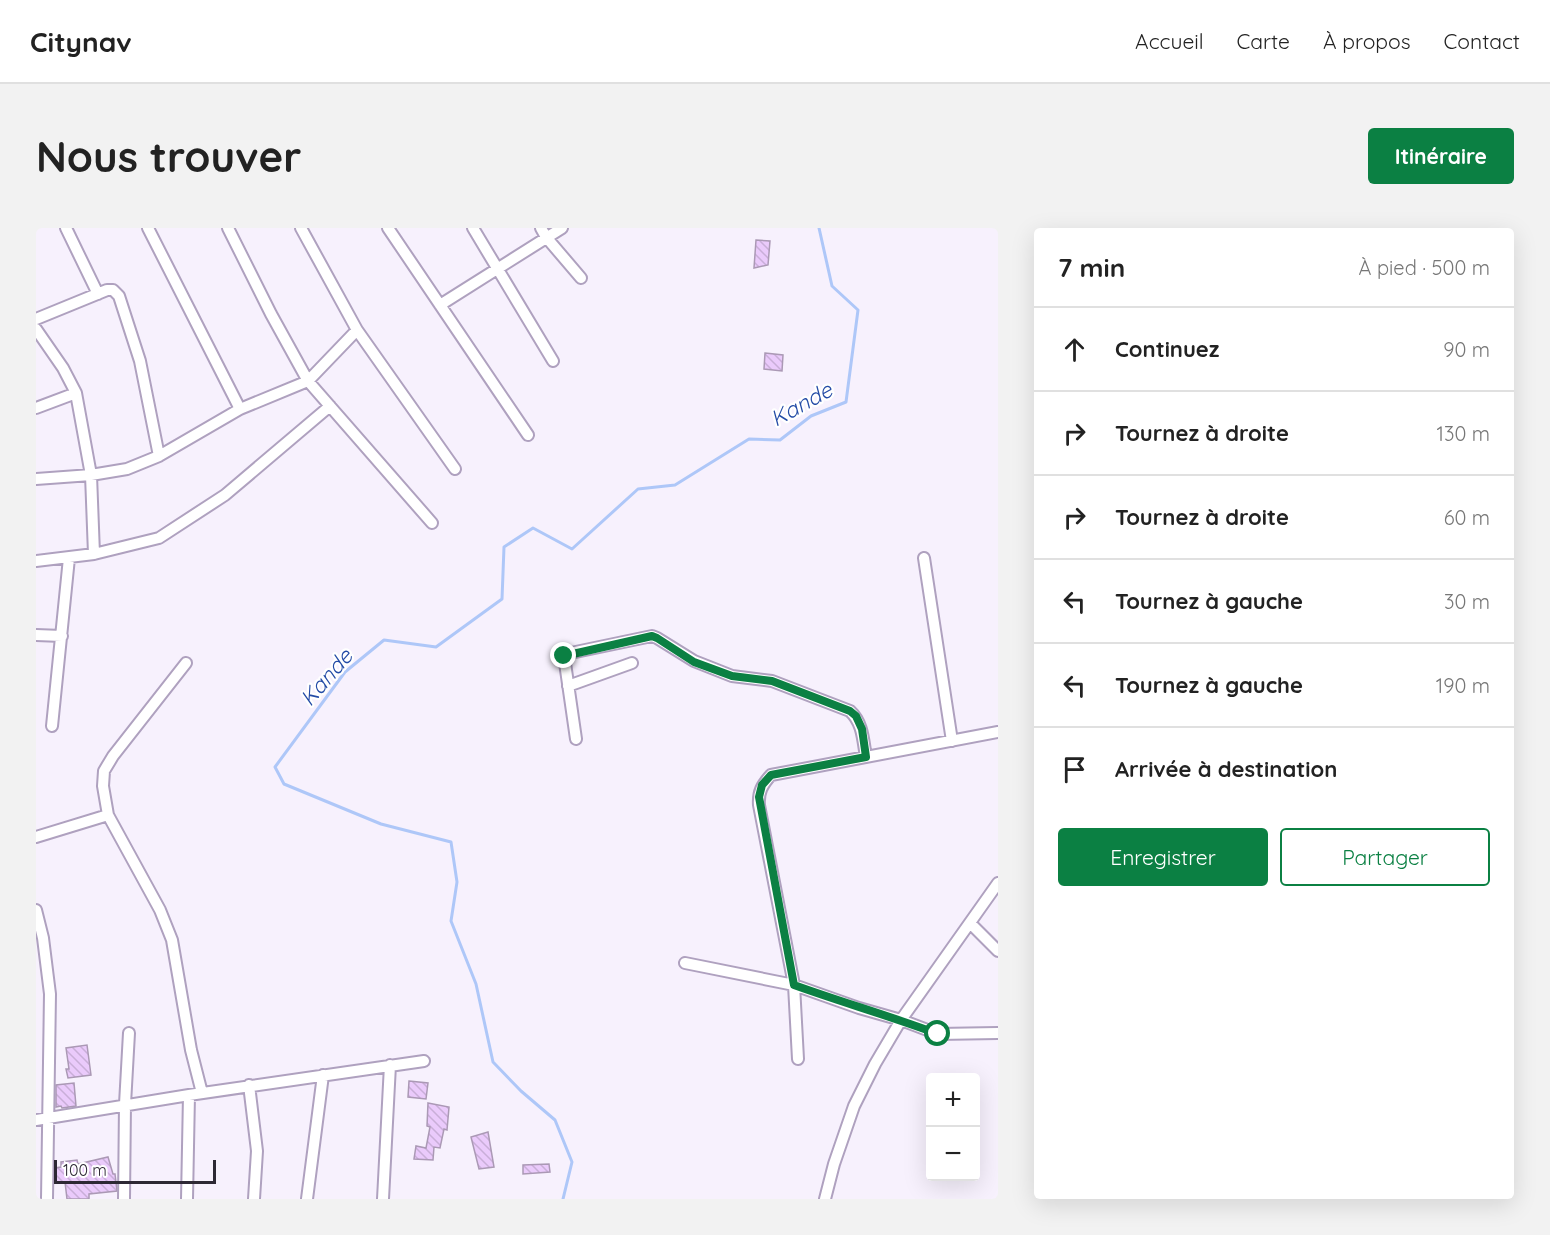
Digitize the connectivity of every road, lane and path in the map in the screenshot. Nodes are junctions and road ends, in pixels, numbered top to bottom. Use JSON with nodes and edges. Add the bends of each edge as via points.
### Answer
{"nodes":[{"id":1,"x":66,"y":228,"type":"edge"},
{"id":2,"x":148,"y":228,"type":"edge"},
{"id":3,"x":228,"y":228,"type":"edge"},
{"id":4,"x":301,"y":228,"type":"edge"},
{"id":5,"x":388,"y":228,"type":"edge"},
{"id":6,"x":473,"y":228,"type":"edge"},
{"id":7,"x":562,"y":228,"type":"edge"},
{"id":8,"x":544,"y":232,"type":"edge"},
{"id":9,"x":497,"y":268,"type":"junction"},
{"id":10,"x":581,"y":278,"type":"dead end"},
{"id":11,"x":98,"y":294,"type":"junction"},
{"id":12,"x":440,"y":305,"type":"junction"},
{"id":13,"x":36,"y":320,"type":"edge"},
{"id":14,"x":36,"y":329,"type":"edge"},
{"id":15,"x":357,"y":330,"type":"junction"},
{"id":16,"x":553,"y":361,"type":"dead end"},
{"id":17,"x":308,"y":381,"type":"junction"},
{"id":18,"x":76,"y":393,"type":"junction"},
{"id":19,"x":330,"y":406,"type":"junction"},
{"id":20,"x":36,"y":408,"type":"edge"},
{"id":21,"x":240,"y":409,"type":"junction"},
{"id":22,"x":528,"y":435,"type":"dead end"},
{"id":23,"x":159,"y":456,"type":"junction"},
{"id":24,"x":455,"y":469,"type":"dead end"},
{"id":25,"x":91,"y":475,"type":"junction"},
{"id":26,"x":36,"y":479,"type":"edge"},
{"id":27,"x":432,"y":523,"type":"dead end"},
{"id":28,"x":94,"y":554,"type":"junction"},
{"id":29,"x":69,"y":558,"type":"junction"},
{"id":30,"x":924,"y":558,"type":"dead end"},
{"id":31,"x":36,"y":561,"type":"edge"},
{"id":32,"x":36,"y":635,"type":"edge"},
{"id":33,"x":62,"y":636,"type":"junction"},
{"id":34,"x":186,"y":663,"type":"dead end"},
{"id":35,"x":632,"y":663,"type":"dead end"},
{"id":36,"x":568,"y":686,"type":"junction"},
{"id":37,"x":52,"y":726,"type":"dead end"},
{"id":38,"x":998,"y":732,"type":"edge"},
{"id":39,"x":576,"y":739,"type":"dead end"},
{"id":40,"x":952,"y":741,"type":"junction"},
{"id":41,"x":866,"y":757,"type":"junction"},
{"id":42,"x":108,"y":815,"type":"junction"},
{"id":43,"x":36,"y":837,"type":"edge"},
{"id":44,"x":998,"y":883,"type":"edge"},
{"id":45,"x":36,"y":910,"type":"edge"},
{"id":46,"x":969,"y":923,"type":"junction"},
{"id":47,"x":998,"y":951,"type":"edge"},
{"id":48,"x":685,"y":963,"type":"dead end"},
{"id":49,"x":794,"y":985,"type":"junction"},
{"id":50,"x":902,"y":1020,"type":"junction"},
{"id":51,"x":129,"y":1033,"type":"dead end"},
{"id":52,"x":998,"y":1033,"type":"edge"},
{"id":53,"x":798,"y":1059,"type":"dead end"},
{"id":54,"x":424,"y":1061,"type":"dead end"},
{"id":55,"x":390,"y":1065,"type":"junction"},
{"id":56,"x":323,"y":1075,"type":"junction"},
{"id":57,"x":249,"y":1085,"type":"junction"},
{"id":58,"x":202,"y":1093,"type":"junction"},
{"id":59,"x":189,"y":1095,"type":"junction"},
{"id":60,"x":125,"y":1104,"type":"junction"},
{"id":61,"x":42,"y":1119,"type":"edge"},
{"id":62,"x":47,"y":1199,"type":"edge"},
{"id":63,"x":124,"y":1199,"type":"edge"},
{"id":64,"x":187,"y":1199,"type":"edge"},
{"id":65,"x":254,"y":1199,"type":"edge"},
{"id":66,"x":307,"y":1199,"type":"edge"},
{"id":67,"x":383,"y":1199,"type":"edge"},
{"id":68,"x":825,"y":1199,"type":"edge"}],
"edges":[{"from":1,"to":11,"type":"street"},
{"from":2,"to":21,"type":"street"},
{"from":3,"to":17,"type":"street"},
{"from":4,"to":15,"type":"street"},
{"from":5,"to":12,"type":"street"},
{"from":6,"to":9,"type":"street"},
{"from":7,"to":8,"type":"street"},
{"from":8,"to":9,"type":"street"},
{"from":8,"to":10,"type":"street"},
{"from":9,"to":12,"type":"street"},
{"from":9,"to":16,"type":"street"},
{"from":11,"to":13,"type":"street"},
{"from":11,"to":23,"type":"street","via":[[113,290],[119,296],[140,361]]},
{"from":12,"to":22,"type":"street"},
{"from":14,"to":18,"type":"street"},
{"from":15,"to":17,"type":"street"},
{"from":15,"to":24,"type":"street"},
{"from":17,"to":19,"type":"street"},
{"from":17,"to":21,"type":"street"},
{"from":18,"to":20,"type":"street"},
{"from":18,"to":25,"type":"street"},
{"from":19,"to":27,"type":"street"},
{"from":19,"to":28,"type":"street","via":[[225,495],[191,518],[159,538]]},
{"from":21,"to":23,"type":"street"},
{"from":23,"to":25,"type":"street","via":[[127,469]]},
{"from":25,"to":26,"type":"street"},
{"from":25,"to":28,"type":"street"},
{"from":28,"to":29,"type":"street"},
{"from":29,"to":31,"type":"street"},
{"from":29,"to":33,"type":"street"},
{"from":30,"to":40,"type":"street"},
{"from":32,"to":33,"type":"street"},
{"from":33,"to":37,"type":"street"},
{"from":34,"to":42,"type":"street","via":[[104,771]]},
{"from":35,"to":36,"type":"street"},
{"from":36,"to":39,"type":"street"},
{"from":36,"to":41,"type":"street","via":[[566,654],[652,636],[694,662],[732,676],[772,681],[850,711],[862,729]]},
{"from":38,"to":40,"type":"street"},
{"from":40,"to":41,"type":"street"},
{"from":41,"to":49,"type":"street","via":[[771,775],[762,785],[759,806]]},
{"from":42,"to":43,"type":"street"},
{"from":42,"to":58,"type":"street","via":[[160,909],[172,940]]},
{"from":44,"to":46,"type":"street"},
{"from":45,"to":61,"type":"street","via":[[50,994]]},
{"from":46,"to":47,"type":"street"},
{"from":46,"to":50,"type":"street"},
{"from":48,"to":49,"type":"street"},
{"from":49,"to":50,"type":"street"},
{"from":49,"to":53,"type":"street"},
{"from":50,"to":52,"type":"street","via":[[938,1034]]},
{"from":50,"to":68,"type":"street","via":[[854,1106]]},
{"from":51,"to":60,"type":"street"},
{"from":54,"to":55,"type":"street"},
{"from":55,"to":56,"type":"street"},
{"from":55,"to":67,"type":"street"},
{"from":56,"to":57,"type":"street"},
{"from":56,"to":66,"type":"street"},
{"from":57,"to":58,"type":"street"},
{"from":57,"to":65,"type":"street","via":[[257,1151]]},
{"from":58,"to":59,"type":"street"},
{"from":59,"to":60,"type":"street"},
{"from":59,"to":64,"type":"street"},
{"from":60,"to":61,"type":"street"},
{"from":60,"to":63,"type":"street"},
{"from":61,"to":62,"type":"street"}]}
